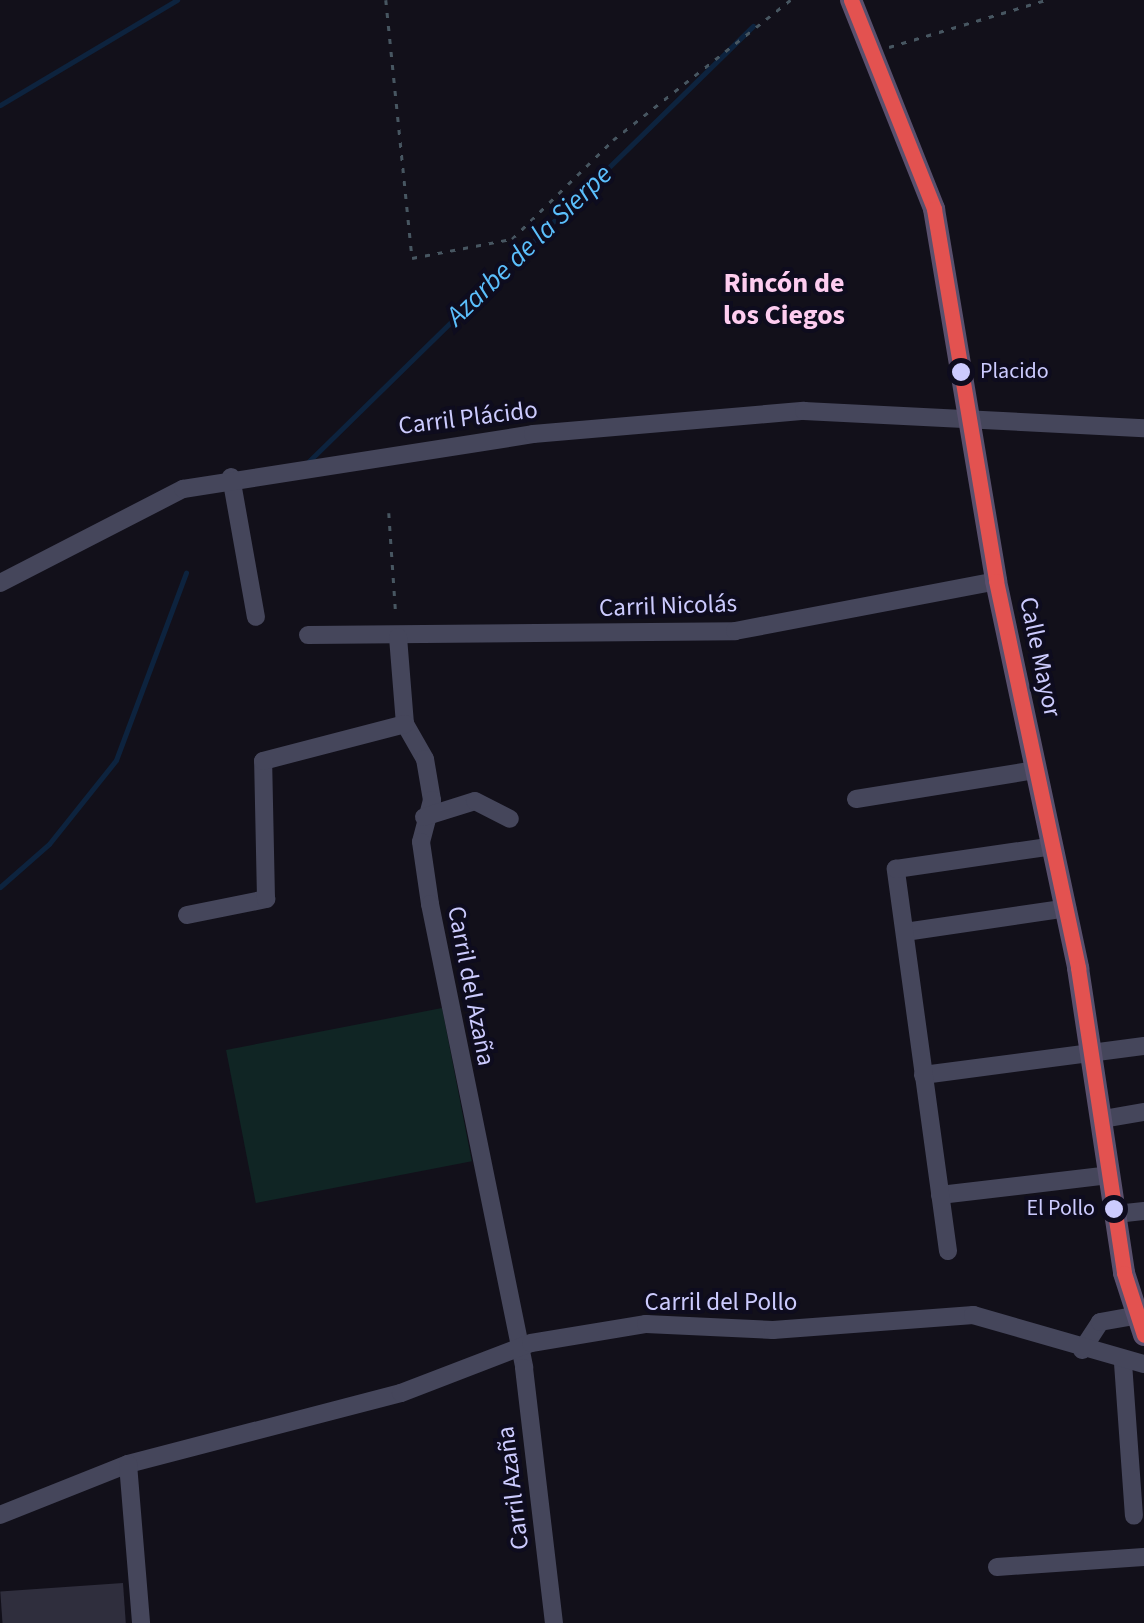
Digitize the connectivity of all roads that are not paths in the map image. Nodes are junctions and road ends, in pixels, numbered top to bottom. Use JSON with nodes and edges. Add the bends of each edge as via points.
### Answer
{"nodes":[{"id":1,"x":851,"y":0,"type":"edge"},
{"id":2,"x":968,"y":419,"type":"junction"},
{"id":3,"x":1144,"y":428,"type":"edge"},
{"id":4,"x":231,"y":477,"type":"junction"},
{"id":5,"x":996,"y":581,"type":"junction"},
{"id":6,"x":0,"y":583,"type":"edge"},
{"id":7,"x":256,"y":617,"type":"dead end"},
{"id":8,"x":308,"y":635,"type":"dead end"},
{"id":9,"x":398,"y":637,"type":"junction"},
{"id":10,"x":405,"y":724,"type":"junction"},
{"id":11,"x":1036,"y":770,"type":"junction"},
{"id":12,"x":856,"y":799,"type":"dead end"},
{"id":13,"x":424,"y":818,"type":"junction"},
{"id":14,"x":510,"y":819,"type":"dead end"},
{"id":15,"x":1053,"y":846,"type":"junction"},
{"id":16,"x":1067,"y":908,"type":"junction"},
{"id":17,"x":187,"y":915,"type":"dead end"},
{"id":18,"x":904,"y":932,"type":"junction"},
{"id":19,"x":1144,"y":1046,"type":"edge"},
{"id":20,"x":1093,"y":1054,"type":"junction"},
{"id":21,"x":923,"y":1075,"type":"junction"},
{"id":22,"x":1144,"y":1112,"type":"edge"},
{"id":23,"x":1103,"y":1120,"type":"junction"},
{"id":24,"x":1110,"y":1175,"type":"junction"},
{"id":25,"x":940,"y":1195,"type":"junction"},
{"id":26,"x":1144,"y":1212,"type":"edge"},
{"id":27,"x":1116,"y":1214,"type":"junction"},
{"id":28,"x":948,"y":1251,"type":"dead end"},
{"id":29,"x":1136,"y":1288,"type":"edge"},
{"id":30,"x":1139,"y":1325,"type":"edge"},
{"id":31,"x":514,"y":1349,"type":"junction"},
{"id":32,"x":1082,"y":1350,"type":"junction"},
{"id":33,"x":1123,"y":1363,"type":"junction"},
{"id":34,"x":1144,"y":1364,"type":"edge"},
{"id":35,"x":1135,"y":1409,"type":"edge"},
{"id":36,"x":128,"y":1464,"type":"junction"},
{"id":37,"x":1137,"y":1476,"type":"edge"},
{"id":38,"x":0,"y":1516,"type":"edge"},
{"id":39,"x":1134,"y":1516,"type":"dead end"},
{"id":40,"x":1144,"y":1557,"type":"edge"},
{"id":41,"x":996,"y":1568,"type":"dead end"},
{"id":42,"x":140,"y":1623,"type":"edge"},
{"id":43,"x":554,"y":1623,"type":"edge"}],
"edges":[{"from":1,"to":2,"type":"main road","name":"Calle Mayor","via":[[932,199]]},
{"from":2,"to":3,"type":"street","name":"Carril Plácido"},
{"from":2,"to":4,"type":"street","name":"Carril Plácido","via":[[785,412],[533,434]]},
{"from":2,"to":5,"type":"main road","name":"Calle Mayor"},
{"from":4,"to":6,"type":"street","name":"Carril Plácido","via":[[183,489]]},
{"from":4,"to":7,"type":"street"},
{"from":5,"to":9,"type":"street","name":"Carril Nicolás","via":[[735,631]]},
{"from":5,"to":11,"type":"main road","name":"Calle Mayor"},
{"from":8,"to":9,"type":"street","name":"Carril Nicolás"},
{"from":9,"to":10,"type":"street","name":"Carril del Azaña"},
{"from":10,"to":13,"type":"street","name":"Carril del Azaña","via":[[425,759],[432,800]]},
{"from":10,"to":17,"type":"street","via":[[264,761],[266,900]]},
{"from":11,"to":12,"type":"street"},
{"from":11,"to":15,"type":"main road","name":"Calle Mayor"},
{"from":13,"to":14,"type":"street","via":[[475,800]]},
{"from":13,"to":31,"type":"street","name":"Carril del Azaña","via":[[430,904]]},
{"from":15,"to":16,"type":"main road","name":"Calle Mayor"},
{"from":15,"to":18,"type":"street","via":[[896,869]]},
{"from":16,"to":18,"type":"street"},
{"from":16,"to":20,"type":"main road","name":"Calle Mayor"},
{"from":18,"to":21,"type":"street"},
{"from":19,"to":20,"type":"street"},
{"from":20,"to":21,"type":"street"},
{"from":20,"to":23,"type":"main road","name":"Calle Mayor"},
{"from":21,"to":25,"type":"street"},
{"from":22,"to":23,"type":"street"},
{"from":23,"to":24,"type":"main road","name":"Calle Mayor"},
{"from":24,"to":25,"type":"street"},
{"from":24,"to":27,"type":"main road","name":"Calle Mayor"},
{"from":25,"to":28,"type":"street"},
{"from":26,"to":27,"type":"street"},
{"from":27,"to":29,"type":"main road","name":"Calle Mayor"},
{"from":29,"to":30,"type":"main road","name":"Calle Mayor"},
{"from":30,"to":32,"type":"street","via":[[1100,1322]]},
{"from":31,"to":32,"type":"street","name":"Carril del Pollo","via":[[646,1324],[773,1330],[944,1314],[997,1319]]},
{"from":31,"to":36,"type":"street","name":"Carril del Pollo","via":[[401,1393]]},
{"from":31,"to":43,"type":"street","name":"Carril Azaña","via":[[524,1368]]},
{"from":32,"to":33,"type":"street","name":"Carril del Pollo"},
{"from":33,"to":34,"type":"street","name":"Carril del Pollo"},
{"from":33,"to":35,"type":"street"},
{"from":35,"to":37,"type":"street"},
{"from":36,"to":38,"type":"street","name":"Carril del Pollo"},
{"from":36,"to":42,"type":"street"},
{"from":37,"to":39,"type":"street"},
{"from":40,"to":41,"type":"street"}]}
